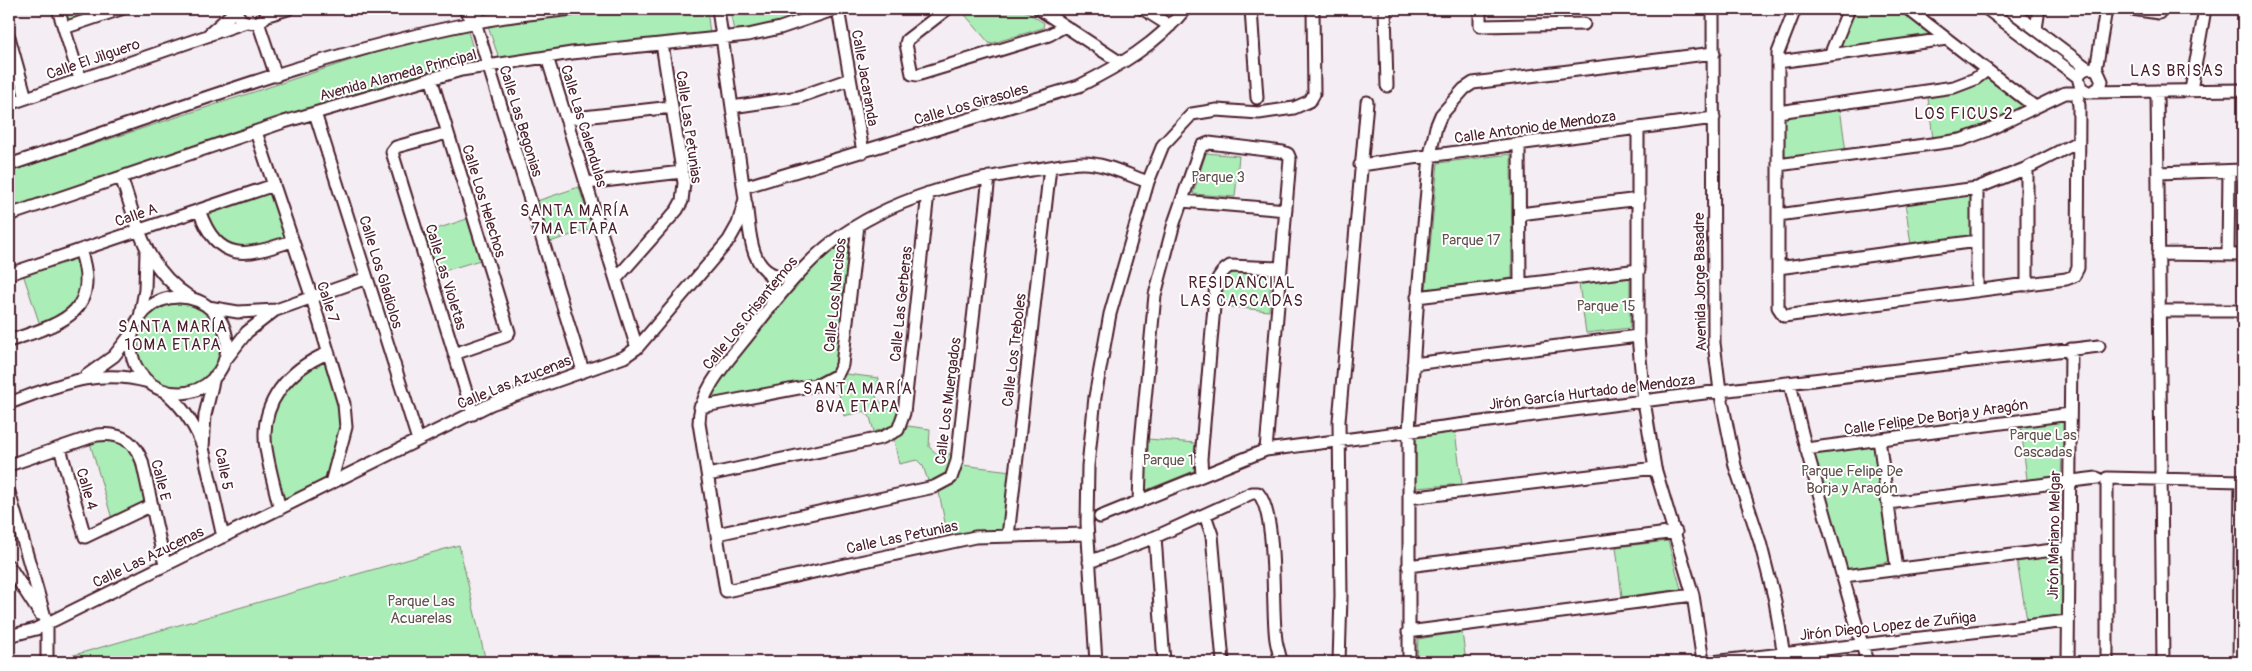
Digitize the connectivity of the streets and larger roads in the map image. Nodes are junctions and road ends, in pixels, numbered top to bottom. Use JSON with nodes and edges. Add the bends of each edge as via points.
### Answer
{"nodes":[{"id":1,"x":58,"y":9,"type":"edge"},
{"id":2,"x":121,"y":9,"type":"edge"},
{"id":3,"x":288,"y":9,"type":"edge"},
{"id":4,"x":464,"y":9,"type":"edge"},
{"id":5,"x":479,"y":9,"type":"edge"},
{"id":6,"x":572,"y":9,"type":"edge"},
{"id":7,"x":718,"y":9,"type":"edge"},
{"id":8,"x":837,"y":9,"type":"edge"},
{"id":9,"x":947,"y":9,"type":"edge"},
{"id":10,"x":1039,"y":9,"type":"edge"},
{"id":11,"x":1143,"y":9,"type":"edge"},
{"id":12,"x":1185,"y":9,"type":"edge"},
{"id":13,"x":1250,"y":9,"type":"edge"},
{"id":14,"x":1313,"y":9,"type":"edge"},
{"id":15,"x":1385,"y":9,"type":"edge"},
{"id":16,"x":1480,"y":9,"type":"edge"},
{"id":17,"x":1795,"y":9,"type":"edge"},
{"id":18,"x":1849,"y":9,"type":"edge"},
{"id":19,"x":1908,"y":9,"type":"edge"},
{"id":20,"x":1987,"y":9,"type":"edge"},
{"id":21,"x":2009,"y":9,"type":"edge"},
{"id":22,"x":2039,"y":9,"type":"edge"},
{"id":23,"x":2106,"y":9,"type":"edge"},
{"id":24,"x":2132,"y":9,"type":"edge"},
{"id":25,"x":2205,"y":9,"type":"edge"},
{"id":26,"x":234,"y":10,"type":"edge"},
{"id":27,"x":269,"y":12,"type":"edge"},
{"id":28,"x":1713,"y":12,"type":"dead end"},
{"id":29,"x":2159,"y":13,"type":"dead end"},
{"id":30,"x":252,"y":22,"type":"junction"},
{"id":31,"x":475,"y":22,"type":"junction"},
{"id":32,"x":1584,"y":24,"type":"dead end"},
{"id":33,"x":1065,"y":26,"type":"junction"},
{"id":34,"x":1170,"y":26,"type":"junction"},
{"id":35,"x":64,"y":28,"type":"junction"},
{"id":36,"x":2036,"y":29,"type":"junction"},
{"id":37,"x":207,"y":36,"type":"junction"},
{"id":38,"x":9,"y":37,"type":"edge"},
{"id":39,"x":722,"y":38,"type":"junction"},
{"id":40,"x":1947,"y":39,"type":"junction"},
{"id":41,"x":662,"y":44,"type":"junction"},
{"id":42,"x":1714,"y":53,"type":"junction"},
{"id":43,"x":1830,"y":55,"type":"junction"},
{"id":44,"x":547,"y":57,"type":"junction"},
{"id":45,"x":1778,"y":62,"type":"junction"},
{"id":46,"x":1121,"y":63,"type":"junction"},
{"id":47,"x":489,"y":66,"type":"junction"},
{"id":48,"x":1987,"y":70,"type":"junction"},
{"id":49,"x":2095,"y":72,"type":"junction"},
{"id":50,"x":276,"y":76,"type":"junction"},
{"id":51,"x":432,"y":78,"type":"junction"},
{"id":52,"x":850,"y":79,"type":"junction"},
{"id":53,"x":80,"y":80,"type":"junction"},
{"id":54,"x":1387,"y":86,"type":"dead end"},
{"id":55,"x":2082,"y":88,"type":"junction"},
{"id":56,"x":2190,"y":90,"type":"junction"},
{"id":57,"x":2243,"y":90,"type":"edge"},
{"id":58,"x":2157,"y":91,"type":"junction"},
{"id":59,"x":2118,"y":92,"type":"junction"},
{"id":60,"x":26,"y":98,"type":"junction"},
{"id":61,"x":1257,"y":98,"type":"dead end"},
{"id":62,"x":1367,"y":102,"type":"dead end"},
{"id":63,"x":9,"y":104,"type":"edge"},
{"id":64,"x":672,"y":107,"type":"junction"},
{"id":65,"x":732,"y":107,"type":"junction"},
{"id":66,"x":2035,"y":107,"type":"junction"},
{"id":67,"x":1778,"y":112,"type":"junction"},
{"id":68,"x":315,"y":113,"type":"junction"},
{"id":69,"x":566,"y":118,"type":"junction"},
{"id":70,"x":1714,"y":118,"type":"junction"},
{"id":71,"x":1638,"y":128,"type":"junction"},
{"id":72,"x":256,"y":132,"type":"junction"},
{"id":73,"x":447,"y":133,"type":"junction"},
{"id":74,"x":2078,"y":142,"type":"junction"},
{"id":75,"x":1519,"y":144,"type":"junction"},
{"id":76,"x":863,"y":152,"type":"junction"},
{"id":77,"x":1430,"y":156,"type":"junction"},
{"id":78,"x":9,"y":165,"type":"edge"},
{"id":79,"x":1360,"y":165,"type":"junction"},
{"id":80,"x":1778,"y":165,"type":"junction"},
{"id":81,"x":1050,"y":167,"type":"junction"},
{"id":82,"x":2027,"y":168,"type":"junction"},
{"id":83,"x":2230,"y":170,"type":"junction"},
{"id":84,"x":2243,"y":170,"type":"edge"},
{"id":85,"x":682,"y":172,"type":"junction"},
{"id":86,"x":2158,"y":173,"type":"junction"},
{"id":87,"x":121,"y":177,"type":"junction"},
{"id":88,"x":989,"y":177,"type":"junction"},
{"id":89,"x":1148,"y":182,"type":"junction"},
{"id":90,"x":586,"y":183,"type":"junction"},
{"id":91,"x":274,"y":185,"type":"junction"},
{"id":92,"x":1977,"y":188,"type":"junction"},
{"id":93,"x":745,"y":193,"type":"junction"},
{"id":94,"x":928,"y":193,"type":"junction"},
{"id":95,"x":1639,"y":199,"type":"junction"},
{"id":96,"x":1182,"y":201,"type":"junction"},
{"id":97,"x":199,"y":210,"type":"junction"},
{"id":98,"x":1286,"y":210,"type":"junction"},
{"id":99,"x":1520,"y":214,"type":"junction"},
{"id":100,"x":9,"y":215,"type":"edge"},
{"id":101,"x":1778,"y":215,"type":"junction"},
{"id":102,"x":858,"y":225,"type":"junction"},
{"id":103,"x":139,"y":230,"type":"junction"},
{"id":104,"x":728,"y":240,"type":"junction"},
{"id":105,"x":292,"y":241,"type":"junction"},
{"id":106,"x":1977,"y":241,"type":"junction"},
{"id":107,"x":80,"y":250,"type":"junction"},
{"id":108,"x":146,"y":251,"type":"junction"},
{"id":109,"x":754,"y":253,"type":"junction"},
{"id":110,"x":2158,"y":254,"type":"junction"},
{"id":111,"x":2228,"y":255,"type":"junction"},
{"id":112,"x":2243,"y":255,"type":"edge"},
{"id":113,"x":805,"y":267,"type":"junction"},
{"id":114,"x":764,"y":268,"type":"junction"},
{"id":115,"x":1281,"y":268,"type":"junction"},
{"id":116,"x":1778,"y":268,"type":"junction"},
{"id":117,"x":1639,"y":270,"type":"junction"},
{"id":118,"x":9,"y":274,"type":"edge"},
{"id":119,"x":367,"y":278,"type":"junction"},
{"id":120,"x":616,"y":279,"type":"junction"},
{"id":121,"x":1520,"y":284,"type":"junction"},
{"id":122,"x":2027,"y":285,"type":"junction"},
{"id":123,"x":1977,"y":291,"type":"junction"},
{"id":124,"x":1418,"y":297,"type":"junction"},
{"id":125,"x":312,"y":298,"type":"junction"},
{"id":126,"x":194,"y":300,"type":"junction"},
{"id":127,"x":208,"y":307,"type":"junction"},
{"id":128,"x":770,"y":308,"type":"junction"},
{"id":129,"x":276,"y":310,"type":"junction"},
{"id":130,"x":2159,"y":311,"type":"junction"},
{"id":131,"x":2243,"y":311,"type":"edge"},
{"id":132,"x":140,"y":318,"type":"junction"},
{"id":133,"x":133,"y":332,"type":"junction"},
{"id":134,"x":1638,"y":336,"type":"junction"},
{"id":135,"x":9,"y":341,"type":"edge"},
{"id":136,"x":2099,"y":346,"type":"dead end"},
{"id":137,"x":637,"y":348,"type":"junction"},
{"id":138,"x":2071,"y":349,"type":"junction"},
{"id":139,"x":328,"y":353,"type":"junction"},
{"id":140,"x":454,"y":354,"type":"junction"},
{"id":141,"x":223,"y":363,"type":"junction"},
{"id":142,"x":1413,"y":364,"type":"junction"},
{"id":143,"x":583,"y":371,"type":"junction"},
{"id":144,"x":214,"y":377,"type":"junction"},
{"id":145,"x":82,"y":378,"type":"junction"},
{"id":146,"x":148,"y":382,"type":"junction"},
{"id":147,"x":1790,"y":384,"type":"junction"},
{"id":148,"x":162,"y":390,"type":"junction"},
{"id":149,"x":1720,"y":391,"type":"junction"},
{"id":150,"x":1644,"y":401,"type":"junction"},
{"id":151,"x":9,"y":403,"type":"edge"},
{"id":152,"x":700,"y":407,"type":"junction"},
{"id":153,"x":473,"y":414,"type":"junction"},
{"id":154,"x":2070,"y":414,"type":"junction"},
{"id":155,"x":1409,"y":431,"type":"junction"},
{"id":156,"x":418,"y":440,"type":"junction"},
{"id":157,"x":1340,"y":440,"type":"junction"},
{"id":158,"x":1879,"y":440,"type":"junction"},
{"id":159,"x":60,"y":448,"type":"junction"},
{"id":160,"x":203,"y":448,"type":"junction"},
{"id":161,"x":1806,"y":449,"type":"junction"},
{"id":162,"x":1266,"y":450,"type":"junction"},
{"id":163,"x":9,"y":465,"type":"edge"},
{"id":164,"x":1655,"y":468,"type":"junction"},
{"id":165,"x":708,"y":476,"type":"junction"},
{"id":166,"x":1202,"y":476,"type":"junction"},
{"id":167,"x":2097,"y":478,"type":"dead end"},
{"id":168,"x":2161,"y":479,"type":"junction"},
{"id":169,"x":2070,"y":481,"type":"junction"},
{"id":170,"x":2242,"y":481,"type":"edge"},
{"id":171,"x":331,"y":484,"type":"junction"},
{"id":172,"x":9,"y":492,"type":"edge"},
{"id":173,"x":1409,"y":498,"type":"junction"},
{"id":174,"x":1139,"y":502,"type":"junction"},
{"id":175,"x":1888,"y":503,"type":"junction"},
{"id":176,"x":152,"y":505,"type":"junction"},
{"id":177,"x":280,"y":509,"type":"junction"},
{"id":178,"x":1205,"y":515,"type":"junction"},
{"id":179,"x":1100,"y":517,"type":"dead end"},
{"id":180,"x":1676,"y":532,"type":"junction"},
{"id":181,"x":717,"y":534,"type":"junction"},
{"id":182,"x":1087,"y":534,"type":"junction"},
{"id":183,"x":1008,"y":536,"type":"junction"},
{"id":184,"x":222,"y":537,"type":"junction"},
{"id":185,"x":1155,"y":537,"type":"junction"},
{"id":186,"x":2069,"y":548,"type":"junction"},
{"id":187,"x":2241,"y":553,"type":"edge"},
{"id":188,"x":28,"y":557,"type":"junction"},
{"id":189,"x":1089,"y":562,"type":"junction"},
{"id":190,"x":165,"y":565,"type":"junction"},
{"id":191,"x":9,"y":566,"type":"edge"},
{"id":192,"x":1408,"y":566,"type":"junction"},
{"id":193,"x":1897,"y":570,"type":"junction"},
{"id":194,"x":1844,"y":576,"type":"junction"},
{"id":195,"x":726,"y":591,"type":"joint"},
{"id":196,"x":1693,"y":595,"type":"junction"},
{"id":197,"x":2068,"y":621,"type":"junction"},
{"id":198,"x":2242,"y":623,"type":"edge"},
{"id":199,"x":47,"y":624,"type":"junction"},
{"id":200,"x":1408,"y":632,"type":"junction"},
{"id":201,"x":9,"y":636,"type":"edge"},
{"id":202,"x":1862,"y":644,"type":"junction"},
{"id":203,"x":1785,"y":658,"type":"edge"},
{"id":204,"x":46,"y":662,"type":"edge"},
{"id":205,"x":1096,"y":662,"type":"edge"},
{"id":206,"x":1164,"y":662,"type":"edge"},
{"id":207,"x":1223,"y":662,"type":"edge"},
{"id":208,"x":1281,"y":662,"type":"edge"},
{"id":209,"x":1338,"y":662,"type":"edge"},
{"id":210,"x":1408,"y":662,"type":"edge"},
{"id":211,"x":1703,"y":662,"type":"edge"},
{"id":212,"x":1712,"y":662,"type":"edge"},
{"id":213,"x":1867,"y":662,"type":"edge"},
{"id":214,"x":2068,"y":662,"type":"edge"},
{"id":215,"x":2108,"y":662,"type":"edge"},
{"id":216,"x":2163,"y":662,"type":"edge"},
{"id":217,"x":2239,"y":662,"type":"edge"}],
"edges":[{"from":1,"to":35,"type":"street"},
{"from":2,"to":35,"type":"street"},
{"from":3,"to":27,"type":"street"},
{"from":4,"to":31,"type":"street"},
{"from":5,"to":31,"type":"street"},
{"from":6,"to":31,"type":"street","name":"Avenida Alameda Principal"},
{"from":7,"to":39,"type":"street","name":"Calle Las Azucenas"},
{"from":8,"to":39,"type":"street","name":"Avenida Alameda Principal","via":[[780,28]]},
{"from":8,"to":52,"type":"street","name":"Calle Jacaranda"},
{"from":9,"to":33,"type":"street","via":[[907,40],[912,74],[1049,35]]},
{"from":10,"to":33,"type":"street"},
{"from":11,"to":34,"type":"street"},
{"from":12,"to":34,"type":"street","name":"Calle Los Girasoles"},
{"from":13,"to":61,"type":"street"},
{"from":14,"to":89,"type":"street","via":[[1314,94],[1310,101],[1294,108],[1259,113],[1217,110],[1192,114],[1163,146]]},
{"from":15,"to":54,"type":"street"},
{"from":16,"to":32,"type":"street","via":[[1480,26]]},
{"from":17,"to":45,"type":"street","via":[[1780,43]]},
{"from":18,"to":43,"type":"street"},
{"from":19,"to":40,"type":"street"},
{"from":20,"to":55,"type":"street"},
{"from":21,"to":36,"type":"street"},
{"from":22,"to":36,"type":"street"},
{"from":23,"to":49,"type":"street"},
{"from":24,"to":29,"type":"street"},
{"from":25,"to":56,"type":"street"},
{"from":26,"to":30,"type":"street","via":[[241,20]]},
{"from":26,"to":37,"type":"street"},
{"from":27,"to":30,"type":"street"},
{"from":28,"to":42,"type":"street","name":"Avenida Jorge Basadre"},
{"from":30,"to":37,"type":"street"},
{"from":30,"to":50,"type":"street"},
{"from":31,"to":47,"type":"street","name":"Calle Las Begonias"},
{"from":31,"to":50,"type":"street","name":"Avenida Alameda Principal","via":[[366,48]]},
{"from":33,"to":46,"type":"street"},
{"from":34,"to":46,"type":"street","name":"Calle Los Girasoles","via":[[1152,43]]},
{"from":35,"to":53,"type":"street"},
{"from":36,"to":49,"type":"street"},
{"from":37,"to":53,"type":"street","name":"Calle El Jilguero"},
{"from":38,"to":60,"type":"street"},
{"from":39,"to":41,"type":"street","name":"Avenida Alameda Principal"},
{"from":39,"to":65,"type":"street","name":"Calle Las Azucenas"},
{"from":40,"to":43,"type":"street"},
{"from":40,"to":48,"type":"street"},
{"from":41,"to":44,"type":"street","name":"Avenida Alameda Principal"},
{"from":41,"to":64,"type":"street","name":"Calle Las Petunias"},
{"from":42,"to":70,"type":"street","name":"Avenida Jorge Basadre"},
{"from":42,"to":77,"type":"street","via":[[1473,83],[1464,88],[1441,115]]},
{"from":43,"to":45,"type":"street"},
{"from":44,"to":47,"type":"street","name":"Avenida Alameda Principal"},
{"from":44,"to":69,"type":"street","name":"Calle Las Calendulas"},
{"from":45,"to":67,"type":"street"},
{"from":46,"to":76,"type":"street","name":"Calle Los Girasoles","via":[[1079,86],[1052,96]]},
{"from":47,"to":51,"type":"street","name":"Avenida Alameda Principal"},
{"from":47,"to":143,"type":"street","name":"Calle Las Begonias"},
{"from":48,"to":66,"type":"street"},
{"from":48,"to":67,"type":"street","via":[[1965,84],[1945,89]]},
{"from":49,"to":55,"type":"street","via":[[2082,70]]},
{"from":49,"to":55,"type":"street","via":[[2099,88]]},
{"from":49,"to":59,"type":"street"},
{"from":50,"to":78,"type":"street","name":"Avenida Alameda Principal"},
{"from":51,"to":68,"type":"street","name":"Avenida Alameda Principal"},
{"from":51,"to":73,"type":"street","name":"Calle Los Helechos"},
{"from":52,"to":65,"type":"street","via":[[799,97]]},
{"from":52,"to":76,"type":"street","name":"Calle Jacaranda"},
{"from":53,"to":60,"type":"street","name":"Calle El Jilguero"},
{"from":55,"to":59,"type":"street"},
{"from":55,"to":66,"type":"street"},
{"from":55,"to":74,"type":"street"},
{"from":56,"to":57,"type":"street"},
{"from":56,"to":58,"type":"street"},
{"from":58,"to":59,"type":"street"},
{"from":58,"to":86,"type":"street"},
{"from":60,"to":63,"type":"street","name":"Calle El Jilguero"},
{"from":62,"to":79,"type":"street"},
{"from":64,"to":69,"type":"street"},
{"from":64,"to":85,"type":"street","name":"Calle Las Petunias"},
{"from":65,"to":93,"type":"street","name":"Calle Las Azucenas"},
{"from":66,"to":80,"type":"street","via":[[1961,140]]},
{"from":67,"to":80,"type":"street"},
{"from":68,"to":72,"type":"street","name":"Avenida Alameda Principal"},
{"from":68,"to":119,"type":"street","name":"Calle Los Gladiolos"},
{"from":69,"to":90,"type":"street","name":"Calle Las Calendulas"},
{"from":70,"to":71,"type":"street","name":"Calle Antonio de Mendoza"},
{"from":70,"to":149,"type":"street","name":"Avenida Jorge Basadre","via":[[1714,343]]},
{"from":71,"to":75,"type":"street","name":"Calle Antonio de Mendoza"},
{"from":71,"to":95,"type":"street"},
{"from":72,"to":87,"type":"street","name":"Avenida Alameda Principal"},
{"from":72,"to":91,"type":"street","name":"Calle 7"},
{"from":73,"to":140,"type":"street","name":"Calle Los Helechos","via":[[509,332],[506,336]]},
{"from":73,"to":140,"type":"street","name":"Calle Las Violetas","via":[[393,149],[392,152]]},
{"from":74,"to":82,"type":"street"},
{"from":74,"to":122,"type":"street","via":[[2076,272],[2066,280]]},
{"from":75,"to":77,"type":"street","name":"Calle Antonio de Mendoza"},
{"from":75,"to":99,"type":"street"},
{"from":76,"to":93,"type":"street","name":"Calle Los Girasoles"},
{"from":77,"to":79,"type":"street","name":"Calle Antonio de Mendoza"},
{"from":77,"to":124,"type":"street"},
{"from":79,"to":157,"type":"street"},
{"from":80,"to":101,"type":"street"},
{"from":81,"to":88,"type":"street","name":"Calle Los Crisantemos"},
{"from":81,"to":89,"type":"street","name":"Calle Los Crisantemos","via":[[1083,163]]},
{"from":81,"to":183,"type":"street","name":"Calle Los Treboles"},
{"from":82,"to":92,"type":"street"},
{"from":82,"to":122,"type":"street"},
{"from":83,"to":84,"type":"street"},
{"from":83,"to":86,"type":"street"},
{"from":83,"to":111,"type":"street"},
{"from":85,"to":90,"type":"street"},
{"from":85,"to":120,"type":"street","name":"Calle Las Petunias","via":[[682,201],[677,210]]},
{"from":86,"to":110,"type":"street"},
{"from":87,"to":100,"type":"street","name":"Avenida Alameda Principal"},
{"from":87,"to":103,"type":"street"},
{"from":88,"to":94,"type":"street","name":"Calle Los Crisantemos"},
{"from":88,"to":181,"type":"street","name":"Calle Los Muergados","via":[[957,461],[951,478],[934,486]]},
{"from":89,"to":182,"type":"street","via":[[1110,314],[1095,397],[1088,466]]},
{"from":90,"to":120,"type":"street","name":"Calle Las Calendulas"},
{"from":91,"to":97,"type":"street","name":"Calle A"},
{"from":91,"to":105,"type":"street","name":"Calle 7"},
{"from":92,"to":101,"type":"street"},
{"from":92,"to":106,"type":"street"},
{"from":93,"to":104,"type":"street","name":"Calle Las Azucenas","via":[[738,224]]},
{"from":93,"to":109,"type":"street"},
{"from":94,"to":102,"type":"street","name":"Calle Los Crisantemos","via":[[889,207]]},
{"from":94,"to":165,"type":"street","name":"Calle Las Gerberas","via":[[904,412],[898,430],[881,438]]},
{"from":95,"to":99,"type":"street"},
{"from":95,"to":117,"type":"street"},
{"from":96,"to":98,"type":"street"},
{"from":96,"to":98,"type":"street","via":[[1198,151],[1209,143],[1288,154]]},
{"from":96,"to":174,"type":"street","via":[[1154,295]]},
{"from":97,"to":103,"type":"street","name":"Calle A"},
{"from":97,"to":105,"type":"street","via":[[214,240],[235,252],[259,252]]},
{"from":98,"to":115,"type":"street"},
{"from":99,"to":121,"type":"street"},
{"from":101,"to":116,"type":"street"},
{"from":102,"to":113,"type":"street","name":"Calle Los Crisantemos"},
{"from":102,"to":152,"type":"street","name":"Calle Los Narcisos","via":[[843,358],[837,375],[820,384]]},
{"from":103,"to":107,"type":"street","name":"Calle A"},
{"from":103,"to":108,"type":"street"},
{"from":104,"to":109,"type":"street","via":[[743,236]]},
{"from":104,"to":137,"type":"street","name":"Calle Las Azucenas"},
{"from":105,"to":125,"type":"street","name":"Calle 7"},
{"from":106,"to":116,"type":"street"},
{"from":106,"to":123,"type":"street"},
{"from":107,"to":118,"type":"street","name":"Calle A"},
{"from":107,"to":135,"type":"street","via":[[86,268],[86,285],[76,308],[57,324]]},
{"from":108,"to":126,"type":"street","via":[[170,282]]},
{"from":108,"to":132,"type":"street"},
{"from":109,"to":114,"type":"street"},
{"from":110,"to":111,"type":"street"},
{"from":110,"to":130,"type":"street"},
{"from":111,"to":112,"type":"street"},
{"from":113,"to":114,"type":"street","via":[[789,276]]},
{"from":113,"to":128,"type":"street","name":"Calle Los Crisantemos"},
{"from":114,"to":128,"type":"street","via":[[774,281]]},
{"from":115,"to":162,"type":"street"},
{"from":115,"to":166,"type":"street","via":[[1230,266],[1218,277]]},
{"from":116,"to":123,"type":"street","via":[[1778,307],[1781,314],[1788,317]]},
{"from":117,"to":121,"type":"street"},
{"from":117,"to":134,"type":"street"},
{"from":119,"to":125,"type":"street"},
{"from":119,"to":156,"type":"street","name":"Calle Los Gladiolos"},
{"from":120,"to":137,"type":"street","name":"Calle Las Calendulas"},
{"from":121,"to":124,"type":"street"},
{"from":122,"to":123,"type":"street"},
{"from":124,"to":142,"type":"street"},
{"from":125,"to":129,"type":"street"},
{"from":125,"to":139,"type":"street","name":"Calle 7"},
{"from":126,"to":127,"type":"street"},
{"from":126,"to":132,"type":"street","via":[[179,297],[164,300]]},
{"from":127,"to":129,"type":"street","via":[[238,312]]},
{"from":127,"to":141,"type":"street","via":[[225,332]]},
{"from":128,"to":152,"type":"street","name":"Calle Los Crisantemos","via":[[713,382]]},
{"from":129,"to":141,"type":"street","via":[[247,332]]},
{"from":130,"to":131,"type":"street"},
{"from":130,"to":168,"type":"street"},
{"from":132,"to":133,"type":"street"},
{"from":133,"to":145,"type":"street","via":[[114,356]]},
{"from":133,"to":146,"type":"street","via":[[132,355]]},
{"from":134,"to":142,"type":"street"},
{"from":134,"to":150,"type":"street"},
{"from":136,"to":138,"type":"street","name":"Jirón García Hurtado de Mendoza"},
{"from":137,"to":143,"type":"street","name":"Calle Las Azucenas","via":[[624,357]]},
{"from":138,"to":147,"type":"street","name":"Jirón García Hurtado de Mendoza"},
{"from":138,"to":154,"type":"street","name":"Jirón Mariano Melgar"},
{"from":139,"to":171,"type":"street","name":"Calle 7","via":[[344,404],[346,427]]},
{"from":139,"to":177,"type":"street","via":[[294,372],[270,407],[266,448]]},
{"from":140,"to":153,"type":"street","name":"Calle Las Violetas"},
{"from":141,"to":144,"type":"street"},
{"from":142,"to":155,"type":"street"},
{"from":143,"to":153,"type":"street","name":"Calle Las Azucenas","via":[[491,404]]},
{"from":144,"to":148,"type":"street","via":[[194,390],[178,393]]},
{"from":144,"to":160,"type":"street","name":"Calle 5","via":[[205,415]]},
{"from":145,"to":146,"type":"street","via":[[109,375]]},
{"from":145,"to":151,"type":"street"},
{"from":146,"to":148,"type":"street"},
{"from":147,"to":149,"type":"street","name":"Jirón García Hurtado de Mendoza"},
{"from":147,"to":161,"type":"street"},
{"from":148,"to":160,"type":"street","via":[[190,418]]},
{"from":149,"to":150,"type":"street","name":"Jirón García Hurtado de Mendoza"},
{"from":149,"to":203,"type":"street","name":"Avenida Jorge Basadre","via":[[1735,466],[1760,542]]},
{"from":150,"to":155,"type":"street","name":"Jirón García Hurtado de Mendoza"},
{"from":150,"to":164,"type":"street"},
{"from":152,"to":165,"type":"street","name":"Calle Los Crisantemos","via":[[699,423]]},
{"from":153,"to":156,"type":"street","name":"Calle Las Azucenas"},
{"from":154,"to":158,"type":"street","name":"Calle Felipe De Borja y Aragón"},
{"from":154,"to":169,"type":"street","name":"Jirón Mariano Melgar"},
{"from":155,"to":157,"type":"street","name":"Jirón García Hurtado de Mendoza"},
{"from":155,"to":173,"type":"street"},
{"from":156,"to":171,"type":"street","name":"Calle Las Azucenas"},
{"from":157,"to":162,"type":"street","name":"Jirón García Hurtado de Mendoza"},
{"from":157,"to":209,"type":"street"},
{"from":158,"to":161,"type":"street","name":"Calle Felipe De Borja y Aragón"},
{"from":158,"to":175,"type":"street"},
{"from":159,"to":163,"type":"street","name":"Calle E"},
{"from":159,"to":176,"type":"street","name":"Calle E","via":[[108,434],[130,442],[138,450]]},
{"from":159,"to":176,"type":"street","name":"Calle 4","via":[[85,537]]},
{"from":160,"to":184,"type":"street","name":"Calle 5"},
{"from":161,"to":194,"type":"street"},
{"from":162,"to":166,"type":"street","name":"Jirón García Hurtado de Mendoza"},
{"from":164,"to":173,"type":"street"},
{"from":164,"to":180,"type":"street"},
{"from":165,"to":181,"type":"street","name":"Calle Los Crisantemos"},
{"from":166,"to":174,"type":"street","name":"Jirón García Hurtado de Mendoza"},
{"from":167,"to":169,"type":"street"},
{"from":168,"to":170,"type":"street"},
{"from":168,"to":215,"type":"street","via":[[2107,478]]},
{"from":168,"to":216,"type":"street"},
{"from":169,"to":175,"type":"street"},
{"from":169,"to":186,"type":"street","name":"Jirón Mariano Melgar"},
{"from":170,"to":187,"type":"street"},
{"from":171,"to":177,"type":"street","name":"Calle Las Azucenas"},
{"from":172,"to":188,"type":"street"},
{"from":173,"to":192,"type":"street"},
{"from":174,"to":179,"type":"street","name":"Jirón García Hurtado de Mendoza"},
{"from":175,"to":193,"type":"street"},
{"from":176,"to":190,"type":"street","name":"Calle E"},
{"from":177,"to":184,"type":"street","name":"Calle Las Azucenas"},
{"from":178,"to":185,"type":"street"},
{"from":178,"to":207,"type":"street","via":[[1212,535]]},
{"from":178,"to":208,"type":"street","via":[[1252,493],[1258,493],[1262,498],[1270,531],[1276,639]]},
{"from":180,"to":192,"type":"street"},
{"from":180,"to":196,"type":"street"},
{"from":181,"to":195,"type":"street","name":"Calle Los Crisantemos"},
{"from":182,"to":183,"type":"street","name":"Calle Las Petunias"},
{"from":182,"to":189,"type":"street"},
{"from":183,"to":195,"type":"street","name":"Calle Las Petunias","via":[[975,537]]},
{"from":184,"to":190,"type":"street","name":"Calle Las Azucenas"},
{"from":185,"to":189,"type":"street"},
{"from":185,"to":206,"type":"street"},
{"from":186,"to":193,"type":"street"},
{"from":186,"to":197,"type":"street","name":"Jirón Mariano Melgar"},
{"from":187,"to":198,"type":"street"},
{"from":188,"to":191,"type":"street"},
{"from":188,"to":199,"type":"street"},
{"from":189,"to":205,"type":"street"},
{"from":190,"to":199,"type":"street","name":"Calle Las Azucenas"},
{"from":191,"to":199,"type":"street"},
{"from":192,"to":200,"type":"street"},
{"from":193,"to":194,"type":"street"},
{"from":194,"to":202,"type":"street"},
{"from":196,"to":200,"type":"street"},
{"from":196,"to":211,"type":"street"},
{"from":197,"to":202,"type":"street","name":"Jirón Diego Lopez de Zuñiga"},
{"from":197,"to":214,"type":"street","name":"Jirón Mariano Melgar"},
{"from":198,"to":217,"type":"street"},
{"from":199,"to":201,"type":"street","name":"Calle Las Azucenas"},
{"from":199,"to":204,"type":"street"},
{"from":200,"to":210,"type":"street"},
{"from":202,"to":203,"type":"street","name":"Jirón Diego Lopez de Zuñiga"},
{"from":202,"to":213,"type":"street"},
{"from":203,"to":212,"type":"street","name":"Jirón Diego Lopez de Zuñiga"}]}
